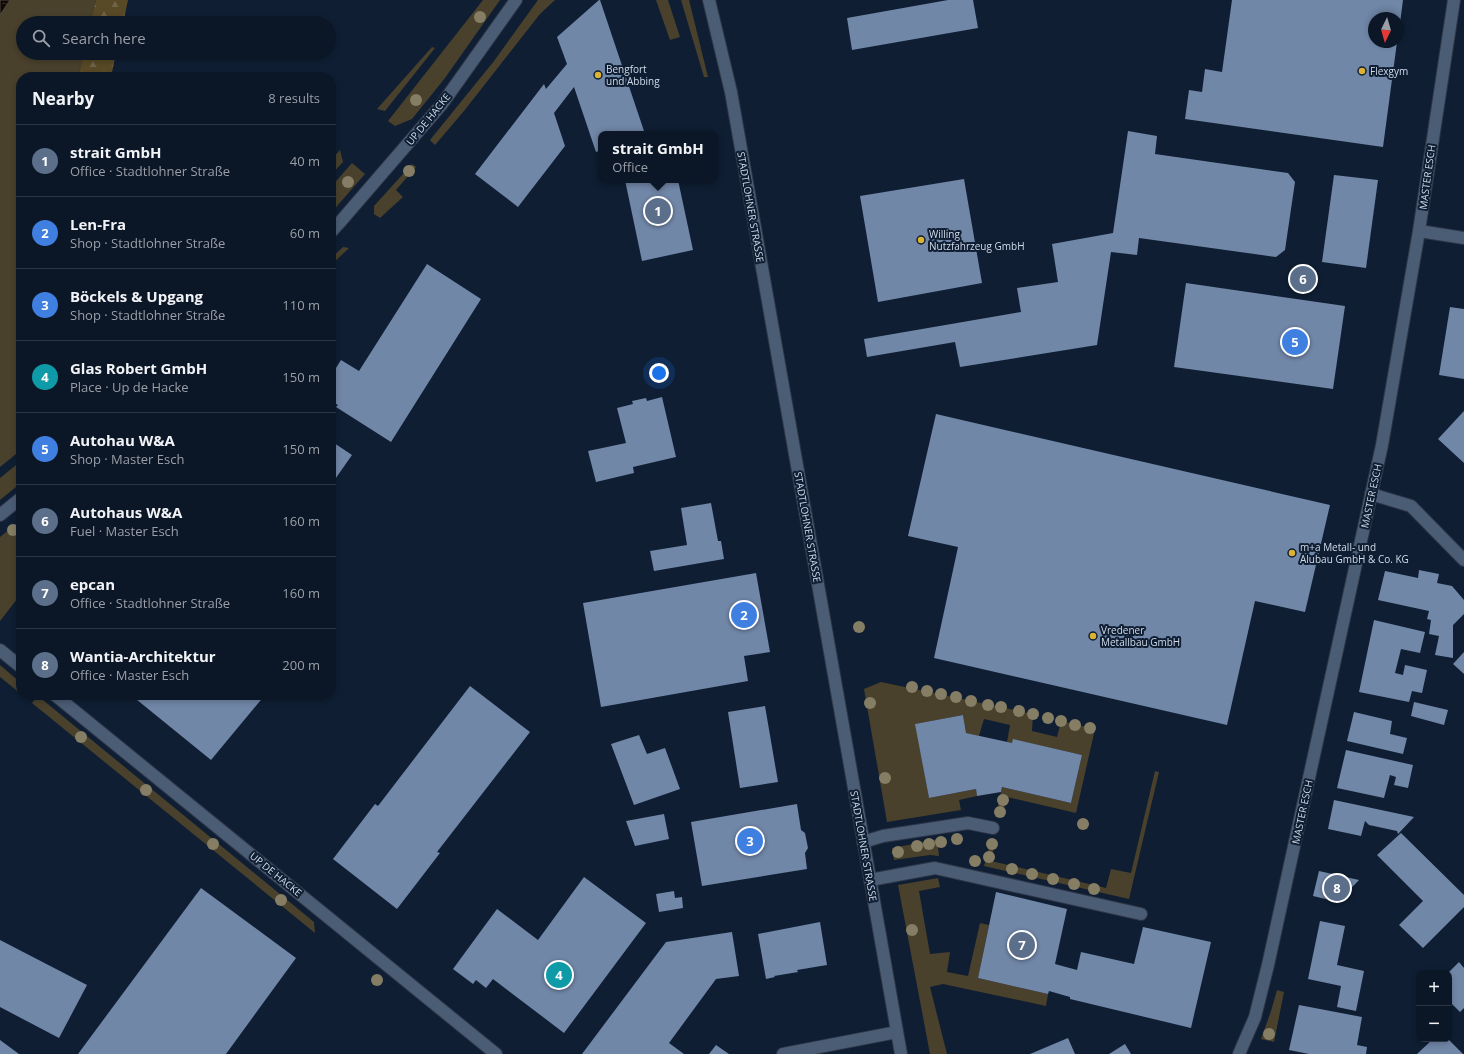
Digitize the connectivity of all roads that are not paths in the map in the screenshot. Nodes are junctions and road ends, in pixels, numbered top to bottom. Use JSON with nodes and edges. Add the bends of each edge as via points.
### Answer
{"nodes":[{"id":1,"x":516,"y":0,"type":"edge"},
{"id":2,"x":709,"y":0,"type":"edge"},
{"id":3,"x":1454,"y":0,"type":"edge"},
{"id":4,"x":336,"y":227,"type":"edge"},
{"id":5,"x":1419,"y":231,"type":"junction"},
{"id":6,"x":1464,"y":238,"type":"edge"},
{"id":7,"x":1371,"y":494,"type":"junction"},
{"id":8,"x":16,"y":502,"type":"edge"},
{"id":9,"x":0,"y":515,"type":"edge"},
{"id":10,"x":1464,"y":560,"type":"edge"},
{"id":11,"x":0,"y":650,"type":"edge"},
{"id":12,"x":16,"y":663,"type":"edge"},
{"id":13,"x":61,"y":700,"type":"edge"},
{"id":14,"x":993,"y":828,"type":"dead end"},
{"id":15,"x":864,"y":842,"type":"junction"},
{"id":16,"x":870,"y":880,"type":"junction"},
{"id":17,"x":1141,"y":914,"type":"dead end"},
{"id":18,"x":897,"y":1032,"type":"junction"},
{"id":19,"x":496,"y":1054,"type":"edge"},
{"id":20,"x":783,"y":1054,"type":"edge"},
{"id":21,"x":901,"y":1054,"type":"edge"},
{"id":22,"x":1239,"y":1054,"type":"edge"}],
"edges":[{"from":1,"to":4,"type":"street","name":"UP DE HACKE","via":[[442,104]]},
{"from":2,"to":15,"type":"street","name":"STADTLOHNER STRASSE","via":[[731,92]]},
{"from":3,"to":5,"type":"street","name":"MASTER ESCH"},
{"from":5,"to":6,"type":"street"},
{"from":5,"to":7,"type":"street","name":"MASTER ESCH","via":[[1382,445]]},
{"from":7,"to":10,"type":"street","via":[[1411,506]]},
{"from":7,"to":22,"type":"street","name":"MASTER ESCH","via":[[1268,965],[1255,1017]]},
{"from":8,"to":9,"type":"street"},
{"from":11,"to":12,"type":"street"},
{"from":13,"to":19,"type":"street","name":"UP DE HACKE"},
{"from":14,"to":15,"type":"street","via":[[968,823],[883,836]]},
{"from":15,"to":16,"type":"street","name":"STADTLOHNER STRASSE"},
{"from":16,"to":17,"type":"street","via":[[935,868]]},
{"from":16,"to":18,"type":"street","name":"STADTLOHNER STRASSE"},
{"from":18,"to":20,"type":"street"},
{"from":18,"to":21,"type":"street","name":"STADTLOHNER STRASSE"}]}
